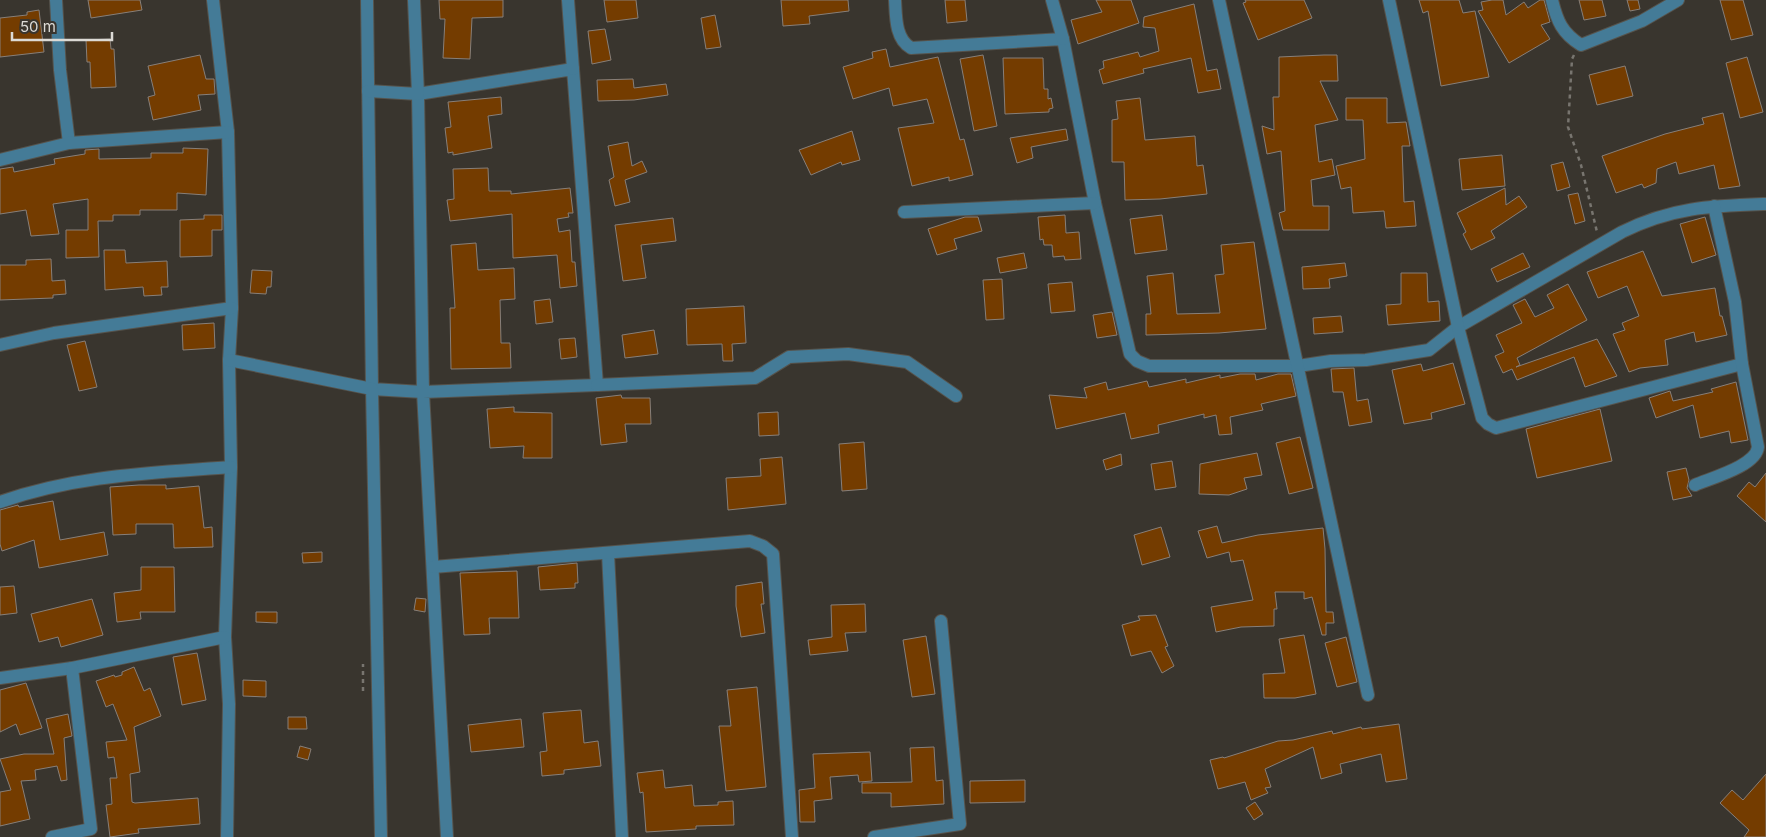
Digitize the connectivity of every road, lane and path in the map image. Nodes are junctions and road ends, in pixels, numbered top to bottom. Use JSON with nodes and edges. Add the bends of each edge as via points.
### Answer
{"nodes":[{"id":1,"x":56,"y":0,"type":"edge"},
{"id":2,"x":213,"y":0,"type":"edge"},
{"id":3,"x":367,"y":0,"type":"edge"},
{"id":4,"x":414,"y":0,"type":"edge"},
{"id":5,"x":568,"y":0,"type":"edge"},
{"id":6,"x":895,"y":0,"type":"edge"},
{"id":7,"x":1052,"y":0,"type":"edge"},
{"id":8,"x":1219,"y":0,"type":"edge"},
{"id":9,"x":1389,"y":0,"type":"edge"},
{"id":10,"x":1552,"y":0,"type":"edge"},
{"id":11,"x":1678,"y":0,"type":"edge"},
{"id":12,"x":1063,"y":39,"type":"junction"},
{"id":13,"x":1581,"y":45,"type":"junction"},
{"id":14,"x":573,"y":69,"type":"junction"},
{"id":15,"x":368,"y":91,"type":"junction"},
{"id":16,"x":418,"y":94,"type":"junction"},
{"id":17,"x":228,"y":132,"type":"junction"},
{"id":18,"x":69,"y":143,"type":"junction"},
{"id":19,"x":0,"y":160,"type":"edge"},
{"id":20,"x":1095,"y":203,"type":"junction"},
{"id":21,"x":1766,"y":204,"type":"edge"},
{"id":22,"x":1714,"y":206,"type":"junction"},
{"id":23,"x":904,"y":212,"type":"dead end"},
{"id":24,"x":1600,"y":246,"type":"junction"},
{"id":25,"x":232,"y":308,"type":"junction"},
{"id":26,"x":1458,"y":327,"type":"junction"},
{"id":27,"x":0,"y":345,"type":"edge"},
{"id":28,"x":229,"y":360,"type":"junction"},
{"id":29,"x":1742,"y":364,"type":"junction"},
{"id":30,"x":1298,"y":366,"type":"junction"},
{"id":31,"x":598,"y":384,"type":"junction"},
{"id":32,"x":372,"y":389,"type":"junction"},
{"id":33,"x":423,"y":392,"type":"junction"},
{"id":34,"x":956,"y":396,"type":"dead end"},
{"id":35,"x":231,"y":467,"type":"junction"},
{"id":36,"x":1695,"y":485,"type":"dead end"},
{"id":37,"x":0,"y":502,"type":"edge"},
{"id":38,"x":608,"y":553,"type":"junction"},
{"id":39,"x":433,"y":567,"type":"junction"},
{"id":40,"x":941,"y":621,"type":"dead end"},
{"id":41,"x":225,"y":637,"type":"junction"},
{"id":42,"x":72,"y":668,"type":"junction"},
{"id":43,"x":0,"y":678,"type":"edge"},
{"id":44,"x":1368,"y":695,"type":"dead end"},
{"id":45,"x":52,"y":837,"type":"edge"},
{"id":46,"x":226,"y":837,"type":"edge"},
{"id":47,"x":381,"y":837,"type":"edge"},
{"id":48,"x":447,"y":837,"type":"edge"},
{"id":49,"x":622,"y":837,"type":"edge"},
{"id":50,"x":792,"y":837,"type":"edge"},
{"id":51,"x":874,"y":837,"type":"edge"}],
"edges":[{"from":1,"to":18,"type":"street"},
{"from":2,"to":17,"type":"street"},
{"from":3,"to":15,"type":"street"},
{"from":4,"to":16,"type":"street"},
{"from":5,"to":14,"type":"street"},
{"from":6,"to":12,"type":"street","via":[[899,36],[910,48]]},
{"from":7,"to":12,"type":"street"},
{"from":8,"to":30,"type":"street"},
{"from":9,"to":26,"type":"street"},
{"from":10,"to":13,"type":"street","via":[[1557,22],[1567,36]]},
{"from":11,"to":13,"type":"street","via":[[1642,21]]},
{"from":12,"to":20,"type":"street"},
{"from":13,"to":24,"type":"path","via":[[1572,59],[1568,127],[1582,165]]},
{"from":14,"to":16,"type":"street"},
{"from":14,"to":31,"type":"street"},
{"from":15,"to":16,"type":"street"},
{"from":15,"to":32,"type":"street"},
{"from":16,"to":33,"type":"street"},
{"from":17,"to":18,"type":"street"},
{"from":17,"to":25,"type":"street"},
{"from":18,"to":19,"type":"street"},
{"from":20,"to":23,"type":"street"},
{"from":20,"to":30,"type":"street","via":[[1130,354],[1137,361],[1149,366]]},
{"from":21,"to":22,"type":"street"},
{"from":22,"to":24,"type":"street","via":[[1682,210],[1646,220]]},
{"from":22,"to":29,"type":"street","via":[[1735,302]]},
{"from":24,"to":26,"type":"street"},
{"from":25,"to":27,"type":"street","via":[[54,333]]},
{"from":25,"to":28,"type":"street"},
{"from":26,"to":29,"type":"street","via":[[1482,418],[1496,428]]},
{"from":26,"to":30,"type":"street","via":[[1429,350]]},
{"from":28,"to":32,"type":"street"},
{"from":28,"to":35,"type":"street"},
{"from":29,"to":36,"type":"street","via":[[1757,452],[1754,458],[1735,469]]},
{"from":30,"to":44,"type":"street"},
{"from":31,"to":33,"type":"street"},
{"from":31,"to":34,"type":"street","via":[[755,378],[790,357],[848,354],[906,362]]},
{"from":32,"to":33,"type":"street"},
{"from":32,"to":47,"type":"street"},
{"from":33,"to":39,"type":"street"},
{"from":35,"to":37,"type":"street","via":[[100,477],[32,491]]},
{"from":35,"to":41,"type":"street"},
{"from":38,"to":39,"type":"street"},
{"from":38,"to":49,"type":"street"},
{"from":38,"to":50,"type":"street","via":[[750,541],[773,554]]},
{"from":39,"to":48,"type":"street"},
{"from":40,"to":51,"type":"street","via":[[960,824]]},
{"from":41,"to":42,"type":"street"},
{"from":41,"to":46,"type":"street","via":[[229,704]]},
{"from":42,"to":43,"type":"street"},
{"from":42,"to":45,"type":"street","via":[[91,829]]}]}
